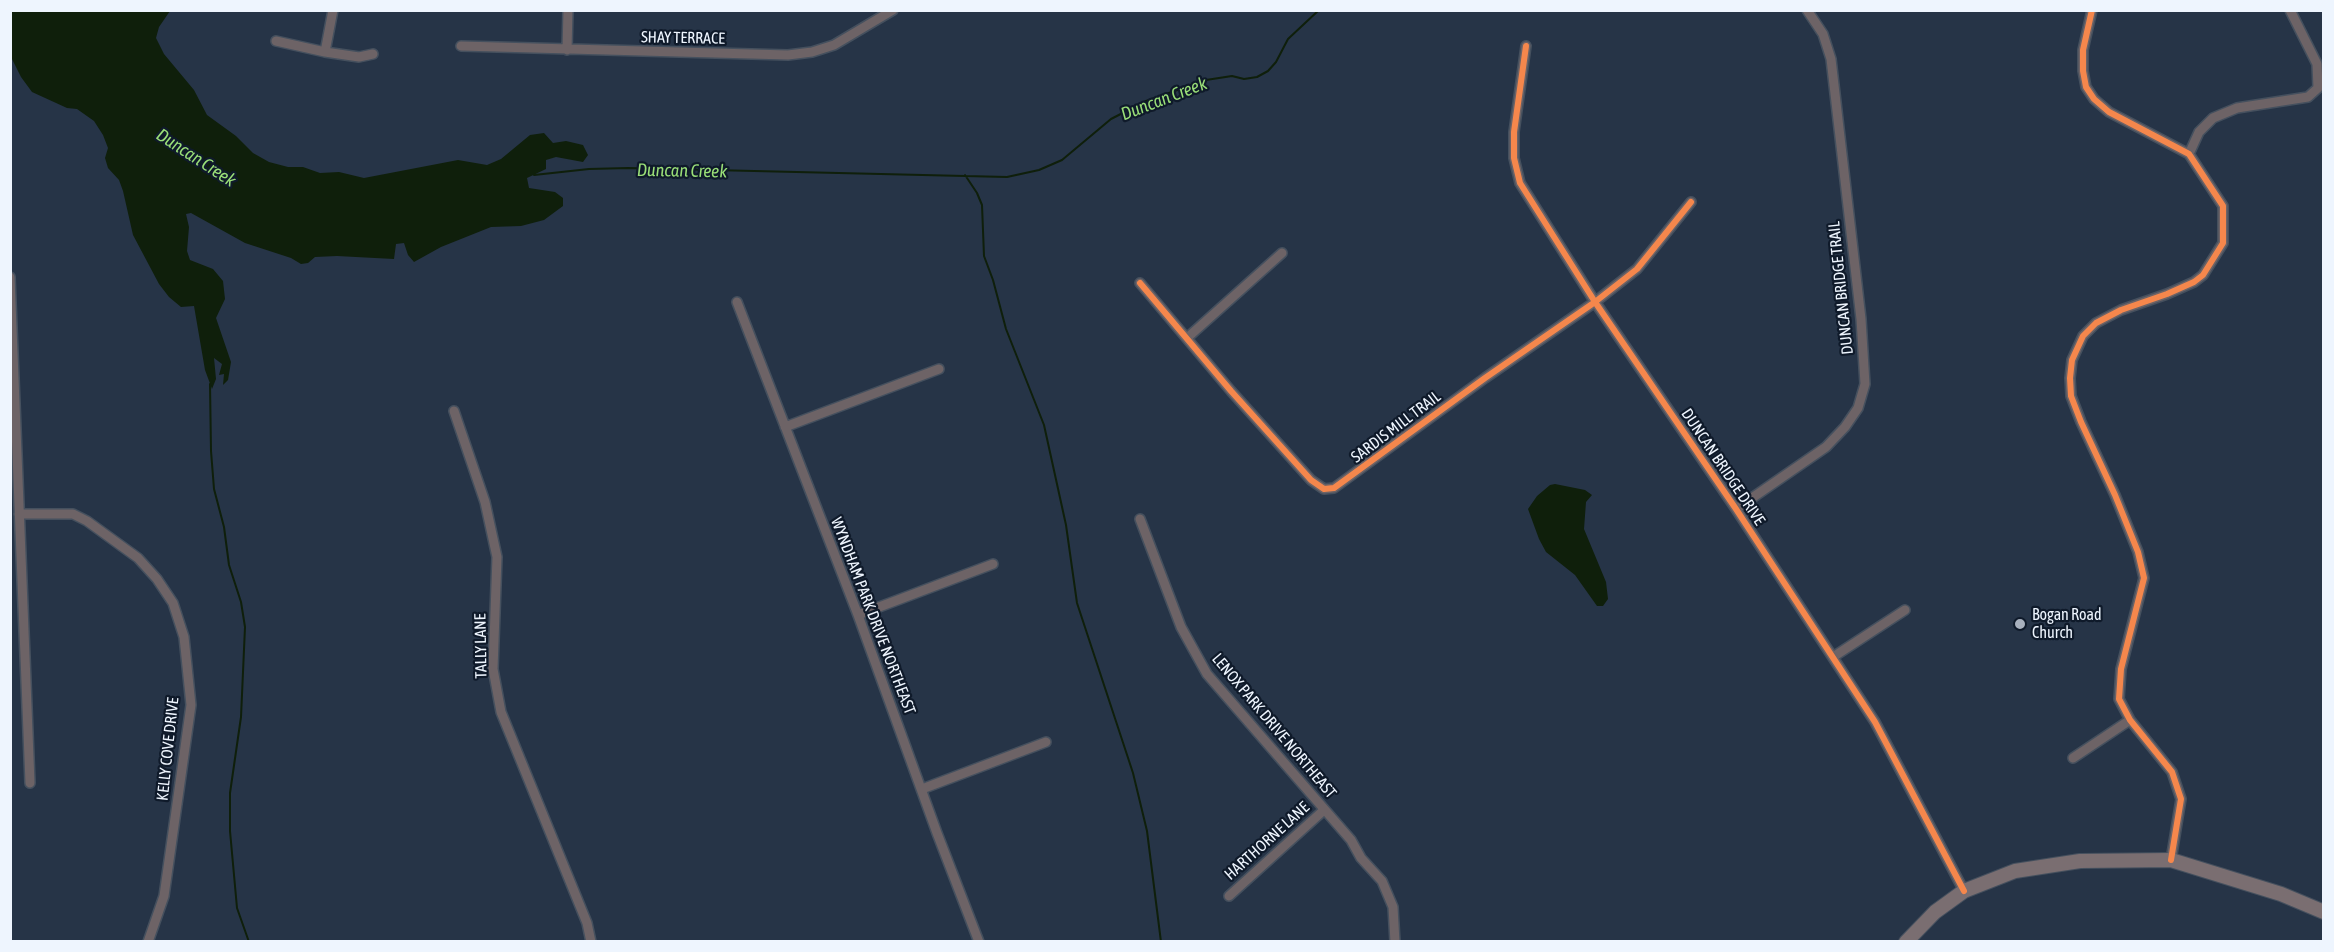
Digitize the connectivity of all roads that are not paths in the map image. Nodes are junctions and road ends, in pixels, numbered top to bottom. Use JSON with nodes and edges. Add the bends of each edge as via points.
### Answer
{"nodes":[{"id":1,"x":333,"y":10,"type":"edge"},
{"id":2,"x":568,"y":10,"type":"edge"},
{"id":3,"x":893,"y":10,"type":"edge"},
{"id":4,"x":1807,"y":10,"type":"edge"},
{"id":5,"x":2092,"y":10,"type":"edge"},
{"id":6,"x":2290,"y":10,"type":"edge"},
{"id":7,"x":276,"y":41,"type":"dead end"},
{"id":8,"x":461,"y":46,"type":"dead end"},
{"id":9,"x":1526,"y":46,"type":"dead end"},
{"id":10,"x":567,"y":50,"type":"junction"},
{"id":11,"x":325,"y":52,"type":"junction"},
{"id":12,"x":373,"y":54,"type":"dead end"},
{"id":13,"x":2189,"y":154,"type":"junction"},
{"id":14,"x":1691,"y":202,"type":"dead end"},
{"id":15,"x":1282,"y":253,"type":"dead end"},
{"id":16,"x":10,"y":277,"type":"edge"},
{"id":17,"x":1140,"y":283,"type":"dead end"},
{"id":18,"x":737,"y":302,"type":"dead end"},
{"id":19,"x":1595,"y":302,"type":"junction"},
{"id":20,"x":1187,"y":338,"type":"junction"},
{"id":21,"x":939,"y":369,"type":"dead end"},
{"id":22,"x":454,"y":411,"type":"dead end"},
{"id":23,"x":785,"y":427,"type":"junction"},
{"id":24,"x":1736,"y":509,"type":"junction"},
{"id":25,"x":20,"y":514,"type":"junction"},
{"id":26,"x":1140,"y":519,"type":"dead end"},
{"id":27,"x":993,"y":564,"type":"dead end"},
{"id":28,"x":1905,"y":610,"type":"dead end"},
{"id":29,"x":858,"y":615,"type":"junction"},
{"id":30,"x":1833,"y":657,"type":"junction"},
{"id":31,"x":2130,"y":720,"type":"junction"},
{"id":32,"x":1046,"y":742,"type":"dead end"},
{"id":33,"x":2073,"y":758,"type":"dead end"},
{"id":34,"x":30,"y":783,"type":"dead end"},
{"id":35,"x":922,"y":789,"type":"junction"},
{"id":36,"x":1324,"y":810,"type":"junction"},
{"id":37,"x":2171,"y":860,"type":"junction"},
{"id":38,"x":1964,"y":891,"type":"junction"},
{"id":39,"x":1229,"y":896,"type":"dead end"},
{"id":40,"x":2324,"y":912,"type":"edge"},
{"id":41,"x":148,"y":942,"type":"edge"},
{"id":42,"x":591,"y":942,"type":"edge"},
{"id":43,"x":979,"y":942,"type":"edge"},
{"id":44,"x":1395,"y":942,"type":"edge"},
{"id":45,"x":1906,"y":942,"type":"edge"}],
"edges":[{"from":1,"to":11,"type":"street"},
{"from":2,"to":10,"type":"street"},
{"from":3,"to":10,"type":"street","name":"SHAY TERRACE","via":[[834,45],[788,56]]},
{"from":4,"to":24,"type":"street","name":"DUNCAN BRIDGE TRAIL","via":[[1823,34],[1831,59],[1865,384],[1858,408],[1826,447]]},
{"from":5,"to":13,"type":"street","via":[[2083,50],[2083,71],[2086,87],[2094,99],[2109,112]]},
{"from":6,"to":13,"type":"street","via":[[2317,64],[2318,88],[2308,97],[2237,108],[2213,118],[2199,132]]},
{"from":7,"to":11,"type":"street"},
{"from":8,"to":10,"type":"street","name":"SHAY TERRACE"},
{"from":9,"to":19,"type":"street","name":"DUNCAN BRIDGE DRIVE","via":[[1514,132],[1514,158],[1520,183]]},
{"from":11,"to":12,"type":"street","via":[[359,57]]},
{"from":13,"to":31,"type":"street","via":[[2223,206],[2223,243],[2203,275],[2194,282],[2096,323],[2083,336],[2072,360],[2070,378],[2071,396],[2138,552],[2144,578],[2121,669],[2120,699]]},
{"from":14,"to":19,"type":"street","name":"SARDIS MILL TRAIL","via":[[1637,269]]},
{"from":15,"to":20,"type":"street"},
{"from":16,"to":25,"type":"street"},
{"from":17,"to":20,"type":"street","name":"SARDIS MILL TRAIL"},
{"from":18,"to":23,"type":"street","name":"WYNDHAM PARK DRIVE NORTHEAST"},
{"from":19,"to":20,"type":"street","name":"SARDIS MILL TRAIL","via":[[1335,488],[1324,489],[1311,480]]},
{"from":19,"to":24,"type":"street","name":"DUNCAN BRIDGE DRIVE"},
{"from":21,"to":23,"type":"street"},
{"from":22,"to":42,"type":"street","name":"TALLY LANE","via":[[485,502],[497,557],[493,669],[501,712],[587,923]]},
{"from":23,"to":29,"type":"street","name":"WYNDHAM PARK DRIVE NORTHEAST"},
{"from":24,"to":30,"type":"street","name":"DUNCAN BRIDGE DRIVE"},
{"from":25,"to":34,"type":"street"},
{"from":25,"to":41,"type":"street","name":"KELLY COVE DRIVE","via":[[73,514],[138,558],[173,603],[184,637],[191,705],[164,896]]},
{"from":26,"to":36,"type":"street","name":"LENOX PARK DRIVE NORTHEAST","via":[[1181,627],[1207,674]]},
{"from":27,"to":29,"type":"street"},
{"from":28,"to":30,"type":"street"},
{"from":29,"to":35,"type":"street","name":"WYNDHAM PARK DRIVE NORTHEAST"},
{"from":30,"to":38,"type":"street","name":"DUNCAN BRIDGE DRIVE","via":[[1875,722]]},
{"from":31,"to":33,"type":"street"},
{"from":31,"to":37,"type":"street","via":[[2172,772],[2181,799]]},
{"from":32,"to":35,"type":"street"},
{"from":35,"to":43,"type":"street","name":"WYNDHAM PARK DRIVE NORTHEAST"},
{"from":36,"to":39,"type":"street","name":"HARTHORNE LANE"},
{"from":36,"to":44,"type":"street","name":"LENOX PARK DRIVE NORTHEAST","via":[[1382,881],[1393,907]]},
{"from":37,"to":38,"type":"street","via":[[2080,861],[2037,867],[2015,871]]},
{"from":37,"to":40,"type":"street","via":[[2281,894]]},
{"from":38,"to":45,"type":"street","via":[[1935,912]]}]}
